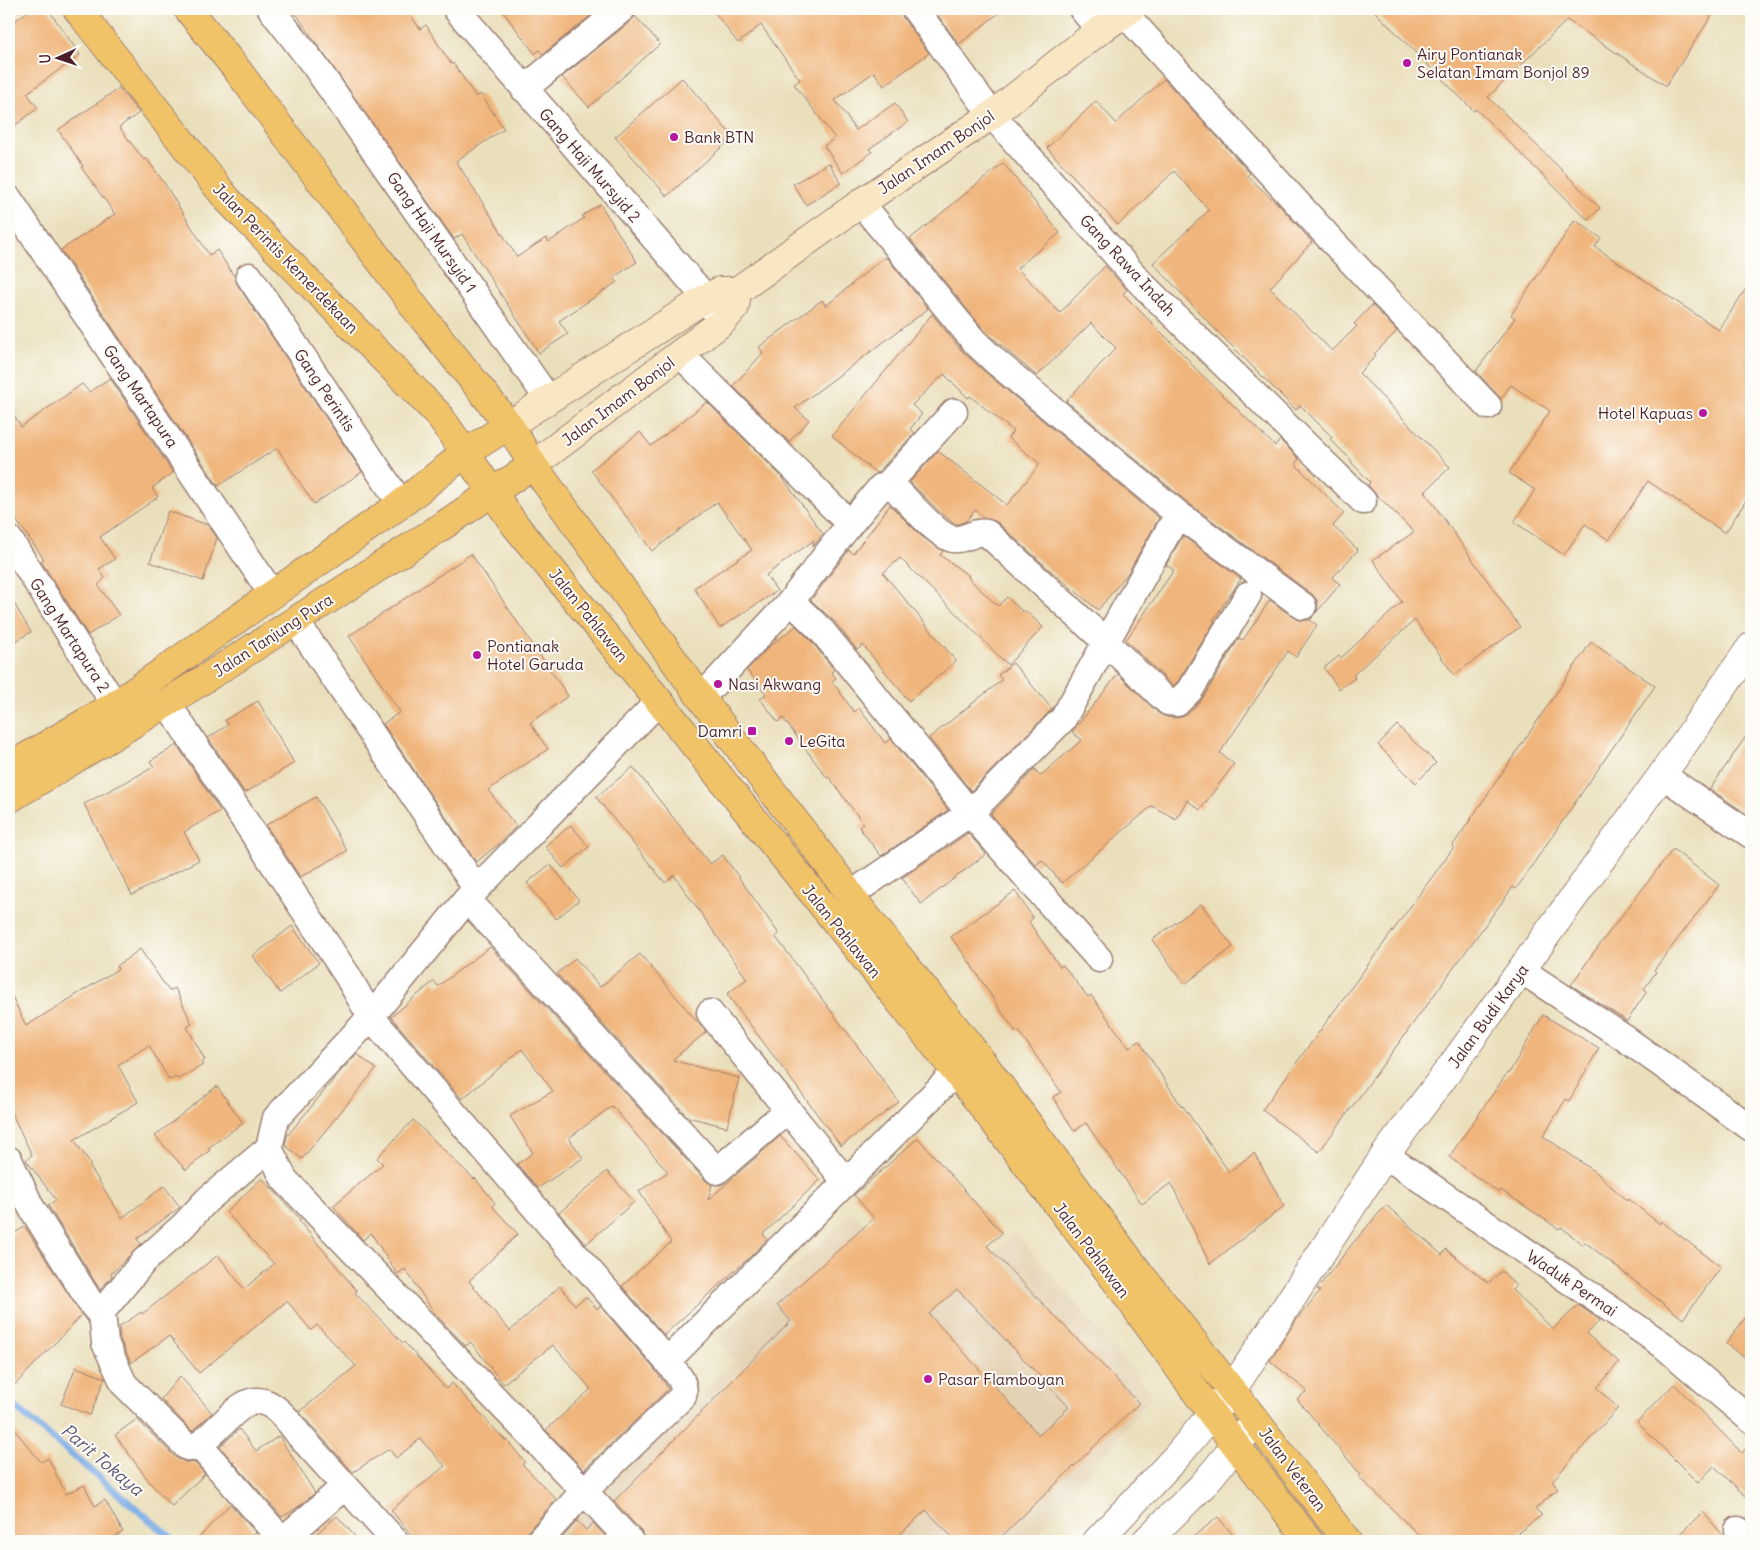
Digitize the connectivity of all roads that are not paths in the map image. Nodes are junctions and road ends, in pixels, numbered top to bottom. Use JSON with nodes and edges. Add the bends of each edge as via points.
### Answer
{"nodes":[{"id":1,"x":77,"y":9,"type":"edge"},
{"id":2,"x":188,"y":9,"type":"edge"},
{"id":3,"x":271,"y":9,"type":"edge"},
{"id":4,"x":456,"y":9,"type":"edge"},
{"id":5,"x":622,"y":9,"type":"edge"},
{"id":6,"x":915,"y":9,"type":"edge"},
{"id":7,"x":1082,"y":9,"type":"edge"},
{"id":8,"x":1128,"y":11,"type":"edge"},
{"id":9,"x":1100,"y":30,"type":"junction"},
{"id":10,"x":524,"y":89,"type":"junction"},
{"id":11,"x":992,"y":114,"type":"junction"},
{"id":12,"x":9,"y":199,"type":"edge"},
{"id":13,"x":861,"y":203,"type":"junction"},
{"id":14,"x":249,"y":276,"type":"dead end"},
{"id":15,"x":737,"y":290,"type":"junction"},
{"id":16,"x":706,"y":298,"type":"junction"},
{"id":17,"x":722,"y":322,"type":"junction"},
{"id":18,"x":680,"y":354,"type":"junction"},
{"id":19,"x":548,"y":399,"type":"junction"},
{"id":20,"x":1488,"y":406,"type":"dead end"},
{"id":21,"x":954,"y":412,"type":"dead end"},
{"id":22,"x":509,"y":425,"type":"junction"},
{"id":23,"x":464,"y":454,"type":"junction"},
{"id":24,"x":533,"y":465,"type":"junction"},
{"id":25,"x":887,"y":485,"type":"junction"},
{"id":26,"x":491,"y":493,"type":"junction"},
{"id":27,"x":1363,"y":500,"type":"dead end"},
{"id":28,"x":402,"y":504,"type":"junction"},
{"id":29,"x":1178,"y":514,"type":"junction"},
{"id":30,"x":850,"y":524,"type":"junction"},
{"id":31,"x":9,"y":539,"type":"edge"},
{"id":32,"x":272,"y":594,"type":"junction"},
{"id":33,"x":1248,"y":595,"type":"dead end"},
{"id":34,"x":790,"y":602,"type":"junction"},
{"id":35,"x":1303,"y":606,"type":"dead end"},
{"id":36,"x":295,"y":620,"type":"junction"},
{"id":37,"x":1106,"y":642,"type":"junction"},
{"id":38,"x":1751,"y":647,"type":"edge"},
{"id":39,"x":701,"y":698,"type":"junction"},
{"id":40,"x":659,"y":701,"type":"junction"},
{"id":41,"x":167,"y":704,"type":"junction"},
{"id":42,"x":115,"y":705,"type":"junction"},
{"id":43,"x":9,"y":767,"type":"edge"},
{"id":44,"x":1662,"y":776,"type":"junction"},
{"id":45,"x":9,"y":799,"type":"edge"},
{"id":46,"x":970,"y":812,"type":"junction"},
{"id":47,"x":1751,"y":835,"type":"edge"},
{"id":48,"x":472,"y":894,"type":"junction"},
{"id":49,"x":850,"y":895,"type":"junction"},
{"id":50,"x":1100,"y":959,"type":"dead end"},
{"id":51,"x":1521,"y":970,"type":"junction"},
{"id":52,"x":710,"y":1013,"type":"dead end"},
{"id":53,"x":371,"y":1017,"type":"junction"},
{"id":54,"x":956,"y":1072,"type":"junction"},
{"id":55,"x":788,"y":1110,"type":"junction"},
{"id":56,"x":1751,"y":1128,"type":"edge"},
{"id":57,"x":269,"y":1148,"type":"junction"},
{"id":58,"x":1385,"y":1155,"type":"junction"},
{"id":59,"x":9,"y":1160,"type":"edge"},
{"id":60,"x":846,"y":1182,"type":"junction"},
{"id":61,"x":100,"y":1314,"type":"junction"},
{"id":62,"x":667,"y":1361,"type":"junction"},
{"id":63,"x":1232,"y":1390,"type":"junction"},
{"id":64,"x":1212,"y":1414,"type":"junction"},
{"id":65,"x":1751,"y":1420,"type":"edge"},
{"id":66,"x":1256,"y":1421,"type":"junction"},
{"id":67,"x":199,"y":1445,"type":"junction"},
{"id":68,"x":1235,"y":1446,"type":"junction"},
{"id":69,"x":345,"y":1486,"type":"junction"},
{"id":70,"x":584,"y":1491,"type":"junction"},
{"id":71,"x":395,"y":1541,"type":"edge"},
{"id":72,"x":539,"y":1541,"type":"edge"},
{"id":73,"x":630,"y":1541,"type":"edge"},
{"id":74,"x":1097,"y":1541,"type":"edge"},
{"id":75,"x":1146,"y":1541,"type":"edge"},
{"id":76,"x":1309,"y":1541,"type":"edge"},
{"id":77,"x":1347,"y":1541,"type":"edge"}],
"edges":[{"from":1,"to":23,"type":"highway","name":"Jalan Perintis Kemerdekaan","via":[[227,199],[438,414]]},
{"from":2,"to":22,"type":"highway","via":[[420,314]]},
{"from":3,"to":19,"type":"street","name":"Gang Haji Mursyid 1","via":[[315,66]]},
{"from":4,"to":10,"type":"street","name":"Gang Haji Mursyid 2"},
{"from":5,"to":10,"type":"street"},
{"from":6,"to":11,"type":"street","name":"Gang Rawa Indah"},
{"from":7,"to":9,"type":"street"},
{"from":8,"to":9,"type":"main road","name":"Jalan Imam Bonjol"},
{"from":8,"to":20,"type":"street","via":[[1332,241]]},
{"from":9,"to":11,"type":"main road","name":"Jalan Imam Bonjol"},
{"from":10,"to":16,"type":"street","name":"Gang Haji Mursyid 2"},
{"from":11,"to":13,"type":"main road","name":"Jalan Imam Bonjol"},
{"from":11,"to":27,"type":"street","name":"Gang Rawa Indah","via":[[1141,283]]},
{"from":12,"to":32,"type":"street","name":"Gang Martapura"},
{"from":13,"to":15,"type":"main road","name":"Jalan Imam Bonjol"},
{"from":13,"to":29,"type":"street","via":[[974,341]]},
{"from":14,"to":28,"type":"street","name":"Gang Perintis"},
{"from":15,"to":16,"type":"main road","name":"Jalan Imam Bonjol","via":[[720,291]]},
{"from":15,"to":17,"type":"main road","name":"Jalan Imam Bonjol","via":[[735,307]]},
{"from":16,"to":17,"type":"street","name":"Gang Haji Mursyid 2"},
{"from":16,"to":19,"type":"main road","name":"Jalan Imam Bonjol"},
{"from":17,"to":18,"type":"main road","name":"Jalan Imam Bonjol"},
{"from":18,"to":24,"type":"main road","name":"Jalan Imam Bonjol"},
{"from":18,"to":30,"type":"street"},
{"from":19,"to":22,"type":"main road","name":"Jalan Imam Bonjol"},
{"from":21,"to":25,"type":"street"},
{"from":22,"to":23,"type":"highway","name":"Jalan Tanjung Pura"},
{"from":22,"to":24,"type":"highway","name":"Jalan Pahlawan"},
{"from":23,"to":26,"type":"highway","name":"Jalan Pahlawan"},
{"from":23,"to":28,"type":"highway","name":"Jalan Tanjung Pura"},
{"from":24,"to":26,"type":"highway","name":"Jalan Tanjung Pura"},
{"from":24,"to":39,"type":"highway","name":"Jalan Pahlawan"},
{"from":25,"to":30,"type":"street","via":[[881,487]]},
{"from":25,"to":37,"type":"street","via":[[892,486],[942,534],[954,540],[987,533]]},
{"from":26,"to":36,"type":"highway","name":"Jalan Tanjung Pura"},
{"from":26,"to":40,"type":"highway","name":"Jalan Pahlawan"},
{"from":28,"to":32,"type":"highway","name":"Jalan Tanjung Pura"},
{"from":29,"to":35,"type":"street"},
{"from":29,"to":37,"type":"street"},
{"from":30,"to":34,"type":"street"},
{"from":31,"to":42,"type":"street","name":"Gang Martapura 2"},
{"from":32,"to":42,"type":"highway","name":"Jalan Tanjung Pura"},
{"from":33,"to":37,"type":"street","via":[[1190,690],[1177,703],[1168,702]]},
{"from":34,"to":39,"type":"street"},
{"from":34,"to":46,"type":"street","via":[[822,631]]},
{"from":36,"to":41,"type":"highway","name":"Jalan Tanjung Pura"},
{"from":36,"to":48,"type":"street"},
{"from":37,"to":46,"type":"street","via":[[1063,719]]},
{"from":38,"to":44,"type":"street","name":"Jalan Budi Karya"},
{"from":39,"to":49,"type":"highway","name":"Jalan Pahlawan"},
{"from":40,"to":48,"type":"street"},
{"from":40,"to":54,"type":"highway","name":"Jalan Pahlawan"},
{"from":41,"to":45,"type":"highway","name":"Jalan Tanjung Pura"},
{"from":41,"to":53,"type":"street","via":[[347,975]]},
{"from":42,"to":43,"type":"highway","name":"Jalan Tanjung Pura"},
{"from":44,"to":47,"type":"street"},
{"from":44,"to":51,"type":"street","name":"Jalan Budi Karya"},
{"from":46,"to":49,"type":"street"},
{"from":46,"to":50,"type":"street"},
{"from":48,"to":53,"type":"street"},
{"from":48,"to":55,"type":"street","via":[[717,1171]]},
{"from":49,"to":63,"type":"highway","name":"Jalan Pahlawan","via":[[977,1055],[1140,1274]]},
{"from":51,"to":56,"type":"street","via":[[1623,1037]]},
{"from":51,"to":58,"type":"street","name":"Jalan Budi Karya"},
{"from":52,"to":55,"type":"street"},
{"from":53,"to":57,"type":"street","via":[[276,1118]]},
{"from":53,"to":62,"type":"street"},
{"from":54,"to":60,"type":"street"},
{"from":54,"to":64,"type":"highway","name":"Jalan Pahlawan","via":[[1123,1290]]},
{"from":55,"to":60,"type":"street"},
{"from":57,"to":61,"type":"street","via":[[144,1261]]},
{"from":57,"to":70,"type":"street","via":[[284,1179]]},
{"from":58,"to":63,"type":"street","name":"Jalan Budi Karya"},
{"from":58,"to":65,"type":"street","name":"Waduk Permai","via":[[1663,1345]]},
{"from":59,"to":61,"type":"street","via":[[30,1207]]},
{"from":60,"to":62,"type":"street"},
{"from":61,"to":67,"type":"street","via":[[105,1344],[124,1384],[187,1447]]},
{"from":62,"to":70,"type":"street","via":[[684,1384],[683,1396]]},
{"from":63,"to":64,"type":"street","name":"Jalan Budi Karya"},
{"from":63,"to":66,"type":"highway","name":"Jalan Pahlawan"},
{"from":64,"to":68,"type":"highway","name":"Jalan Pahlawan"},
{"from":64,"to":74,"type":"street","name":"Jalan Budi Karya"},
{"from":66,"to":68,"type":"street"},
{"from":66,"to":77,"type":"highway","name":"Jalan Veteran"},
{"from":67,"to":69,"type":"street","via":[[234,1411],[262,1400],[279,1410]]},
{"from":67,"to":69,"type":"street","via":[[284,1540]]},
{"from":68,"to":75,"type":"street","via":[[1203,1485]]},
{"from":68,"to":76,"type":"highway","name":"Jalan Veteran"},
{"from":69,"to":71,"type":"street"},
{"from":70,"to":72,"type":"street"},
{"from":70,"to":73,"type":"street"}]}
